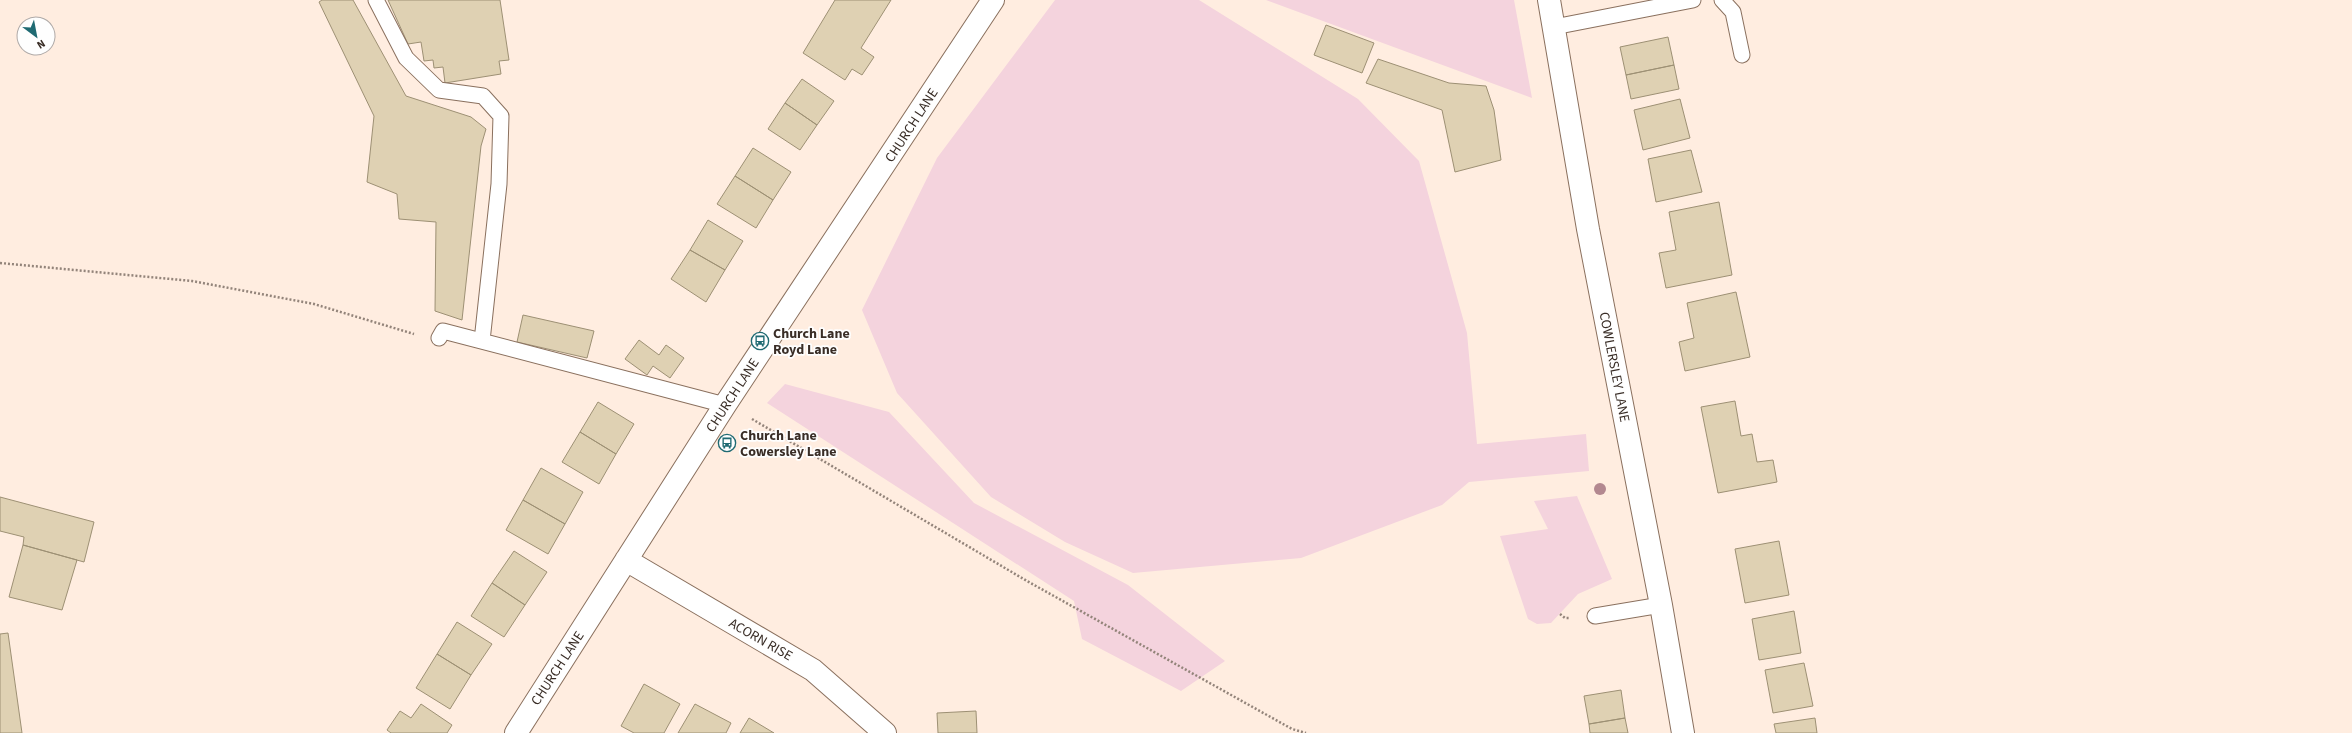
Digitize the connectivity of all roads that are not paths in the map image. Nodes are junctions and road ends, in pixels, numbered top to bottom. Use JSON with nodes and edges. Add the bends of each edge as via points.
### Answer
{"nodes":[{"id":1,"x":376,"y":0,"type":"edge"},
{"id":2,"x":993,"y":0,"type":"edge"},
{"id":3,"x":1549,"y":0,"type":"edge"},
{"id":4,"x":1693,"y":0,"type":"edge"},
{"id":5,"x":1722,"y":0,"type":"edge"},
{"id":6,"x":1554,"y":27,"type":"junction"},
{"id":7,"x":1742,"y":55,"type":"dead end"},
{"id":8,"x":439,"y":338,"type":"road end"},
{"id":9,"x":482,"y":341,"type":"junction"},
{"id":10,"x":725,"y":405,"type":"junction"},
{"id":11,"x":626,"y":560,"type":"junction"},
{"id":12,"x":1661,"y":605,"type":"junction"},
{"id":13,"x":1595,"y":616,"type":"dead end"},
{"id":14,"x":516,"y":733,"type":"edge"},
{"id":15,"x":885,"y":733,"type":"edge"},
{"id":16,"x":1683,"y":733,"type":"edge"}],
"edges":[{"from":1,"to":9,"type":"lane","via":[[406,58],[439,90],[483,96],[501,116],[499,184]]},
{"from":2,"to":10,"type":"street","name":"CHURCH LANE"},
{"from":3,"to":6,"type":"street","name":"COWLERSLEY LANE"},
{"from":4,"to":6,"type":"lane"},
{"from":5,"to":7,"type":"lane","via":[[1732,12]]},
{"from":6,"to":12,"type":"street","name":"COWLERSLEY LANE","via":[[1588,229]]},
{"from":8,"to":9,"type":"lane","via":[[443,331]]},
{"from":9,"to":10,"type":"lane"},
{"from":10,"to":11,"type":"street","name":"CHURCH LANE"},
{"from":11,"to":14,"type":"street","name":"CHURCH LANE"},
{"from":11,"to":15,"type":"street","name":"ACORN RISE","via":[[813,670]]},
{"from":12,"to":13,"type":"lane"},
{"from":12,"to":16,"type":"street","name":"COWLERSLEY LANE"}]}
